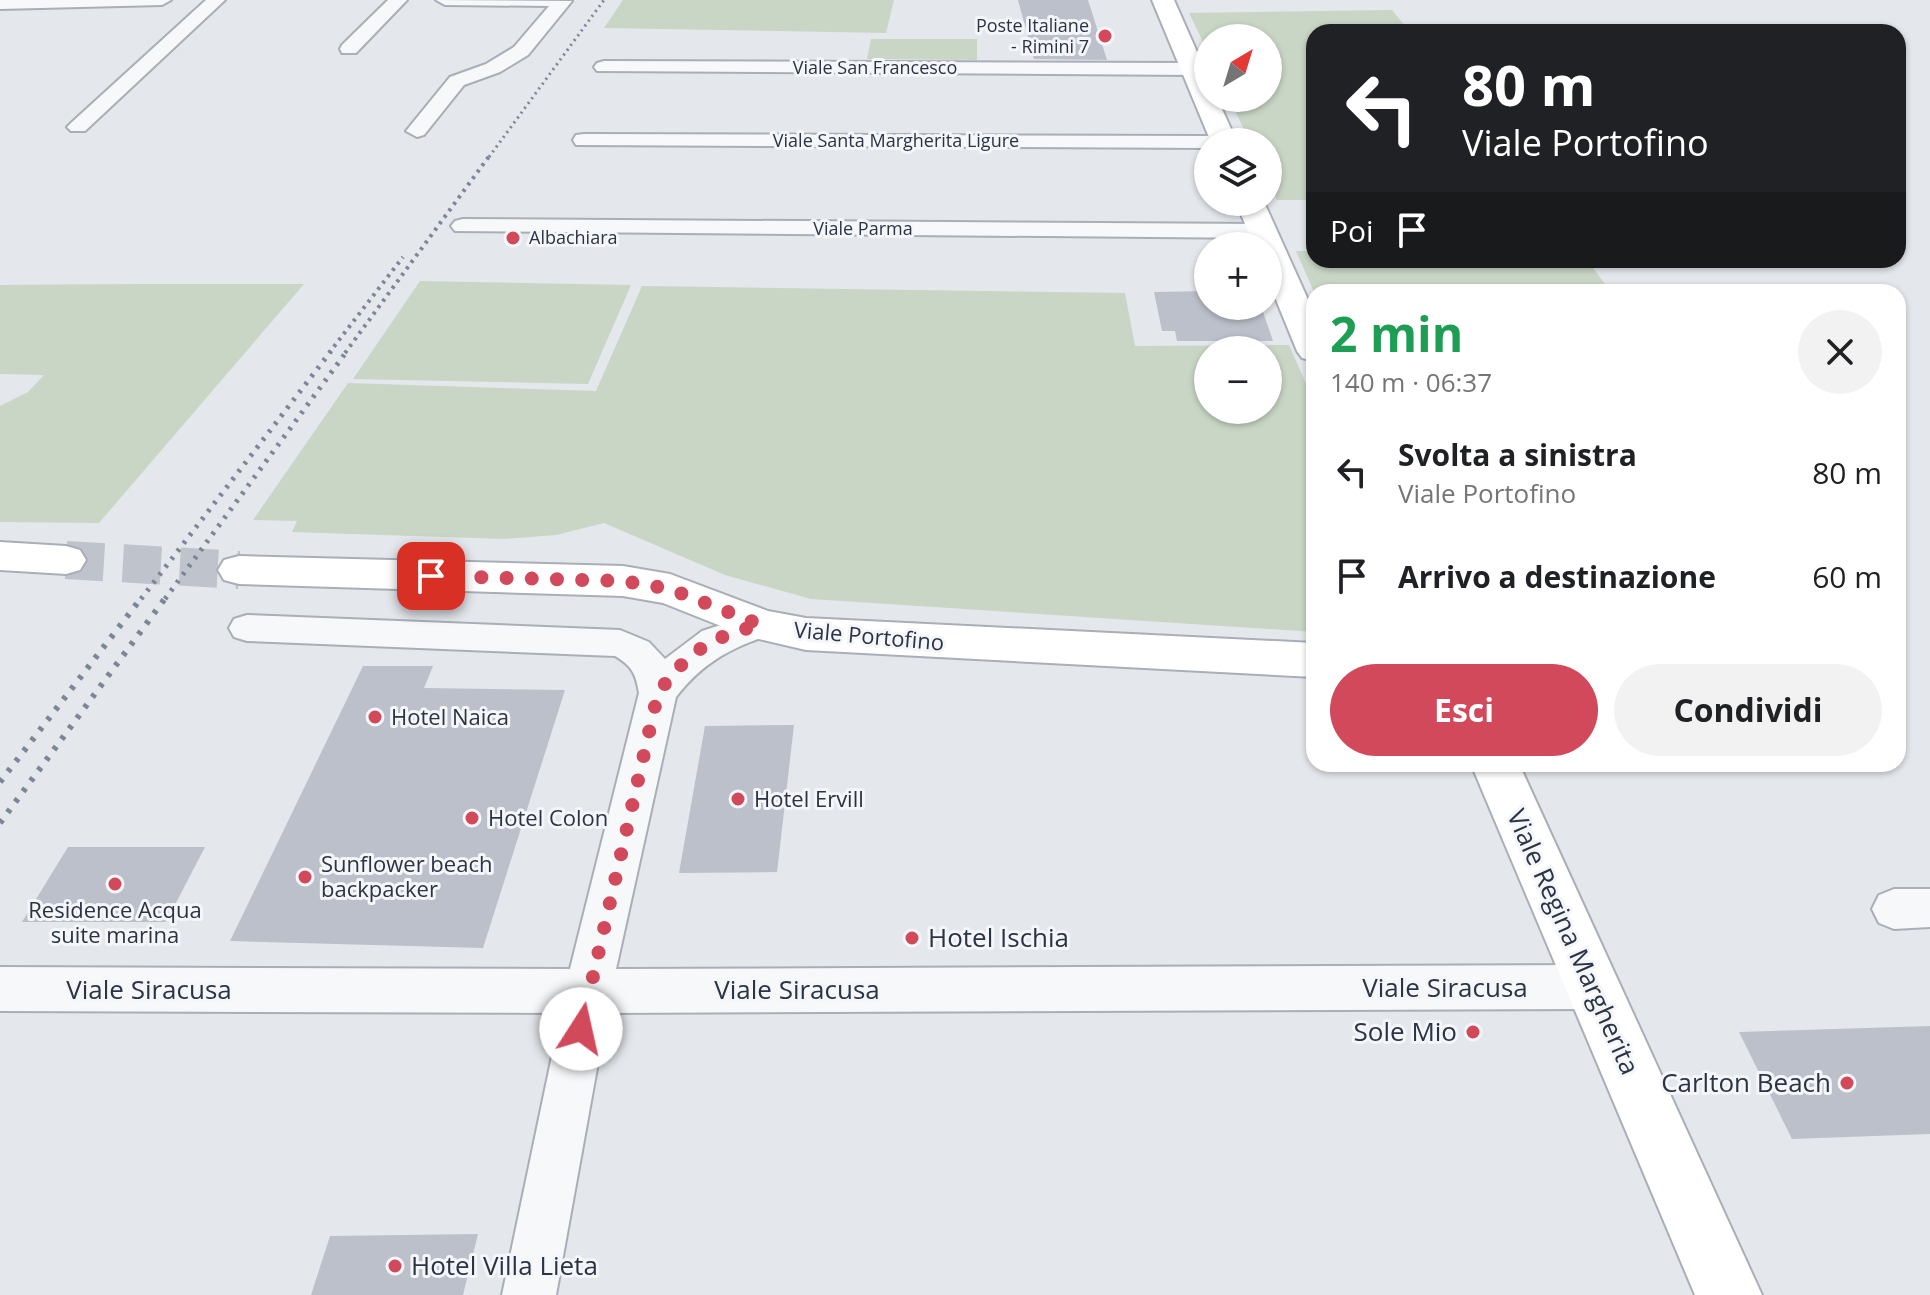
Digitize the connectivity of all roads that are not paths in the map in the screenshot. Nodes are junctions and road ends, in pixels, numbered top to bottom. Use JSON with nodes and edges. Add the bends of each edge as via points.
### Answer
{"nodes":[{"id":1,"x":162,"y":0,"type":"edge"},
{"id":2,"x":216,"y":0,"type":"edge"},
{"id":3,"x":398,"y":0,"type":"edge"},
{"id":4,"x":445,"y":0,"type":"edge"},
{"id":5,"x":563,"y":0,"type":"edge"},
{"id":6,"x":1163,"y":0,"type":"edge"},
{"id":7,"x":5,"y":4,"type":"edge"},
{"id":8,"x":349,"y":49,"type":"dead end"},
{"id":9,"x":604,"y":67,"type":"dead end"},
{"id":10,"x":1193,"y":69,"type":"junction"},
{"id":11,"x":78,"y":127,"type":"dead end"},
{"id":12,"x":1218,"y":128,"type":"edge"},
{"id":13,"x":417,"y":131,"type":"dead end"},
{"id":14,"x":584,"y":140,"type":"dead end"},
{"id":15,"x":1194,"y":142,"type":"edge"},
{"id":16,"x":1256,"y":216,"type":"edge"},
{"id":17,"x":463,"y":226,"type":"dead end"},
{"id":18,"x":1263,"y":231,"type":"junction"},
{"id":19,"x":1306,"y":332,"type":"edge"},
{"id":20,"x":0,"y":556,"type":"edge"},
{"id":21,"x":66,"y":560,"type":"tunnel mouth"},
{"id":22,"x":239,"y":570,"type":"tunnel mouth"},
{"id":23,"x":761,"y":625,"type":"junction"},
{"id":24,"x":247,"y":628,"type":"dead end"},
{"id":25,"x":1306,"y":660,"type":"edge"},
{"id":26,"x":658,"y":693,"type":"junction"},
{"id":27,"x":1499,"y":772,"type":"edge"},
{"id":28,"x":1593,"y":987,"type":"junction"},
{"id":29,"x":0,"y":989,"type":"edge"},
{"id":30,"x":588,"y":991,"type":"junction"},
{"id":31,"x":529,"y":1295,"type":"edge"},
{"id":32,"x":1729,"y":1295,"type":"edge"}],
"edges":[{"from":1,"to":7,"type":"street"},
{"from":2,"to":11,"type":"street"},
{"from":3,"to":8,"type":"street"},
{"from":4,"to":5,"type":"street"},
{"from":5,"to":13,"type":"street","via":[[521,51],[457,81]]},
{"from":6,"to":10,"type":"street"},
{"from":9,"to":10,"type":"street","name":"Viale San Francesco"},
{"from":10,"to":12,"type":"street"},
{"from":14,"to":15,"type":"street","name":"Viale Santa Margherita Ligure"},
{"from":16,"to":18,"type":"street"},
{"from":17,"to":18,"type":"street","name":"Viale Parma"},
{"from":18,"to":19,"type":"street"},
{"from":20,"to":21,"type":"street"},
{"from":22,"to":23,"type":"street","name":"Viale Portofino","via":[[623,581],[670,589]]},
{"from":23,"to":25,"type":"street","name":"Viale Portofino","via":[[890,640]]},
{"from":23,"to":26,"type":"street","via":[[705,643]]},
{"from":24,"to":26,"type":"street","via":[[620,643],[642,652],[655,670]]},
{"from":26,"to":30,"type":"street"},
{"from":27,"to":28,"type":"street","name":"Viale Regina Margherita"},
{"from":28,"to":30,"type":"street","name":"Viale Siracusa"},
{"from":28,"to":32,"type":"street","name":"Viale Regina Margherita"},
{"from":29,"to":30,"type":"street","name":"Viale Siracusa"},
{"from":30,"to":31,"type":"street"}]}
